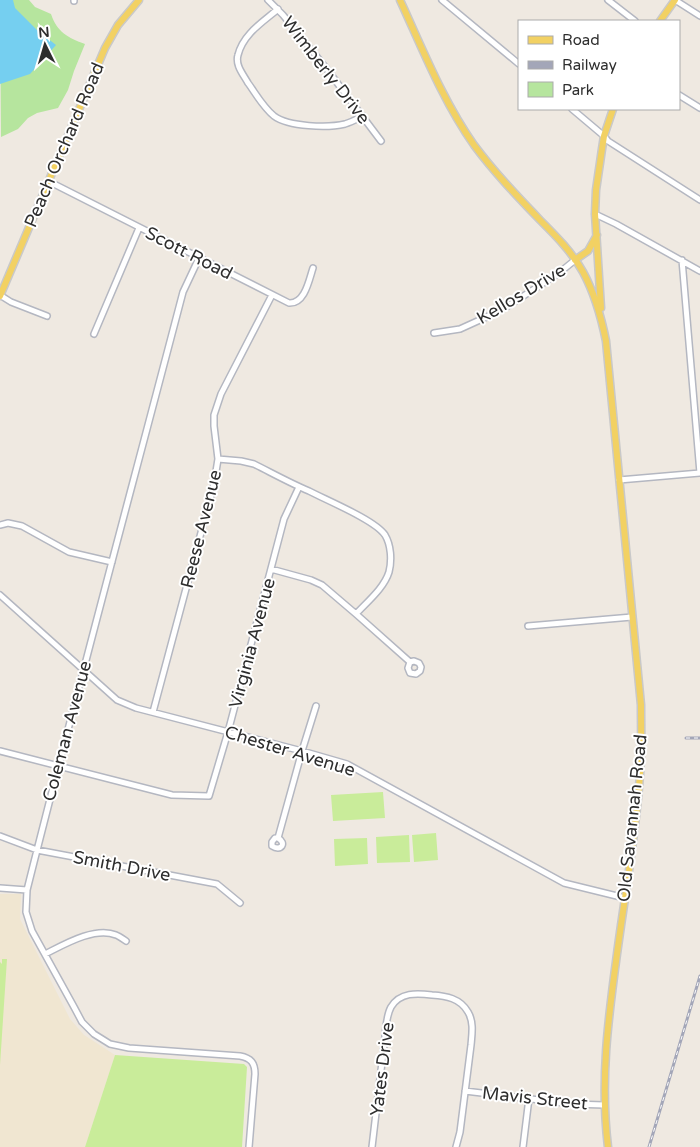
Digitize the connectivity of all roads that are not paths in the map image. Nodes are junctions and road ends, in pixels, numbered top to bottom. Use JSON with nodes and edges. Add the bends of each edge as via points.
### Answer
{"nodes":[{"id":1,"x":139,"y":0,"type":"edge"},
{"id":2,"x":268,"y":0,"type":"edge"},
{"id":3,"x":400,"y":0,"type":"edge"},
{"id":4,"x":442,"y":0,"type":"edge"},
{"id":5,"x":608,"y":0,"type":"edge"},
{"id":6,"x":675,"y":0,"type":"edge"},
{"id":7,"x":278,"y":9,"type":"junction"},
{"id":8,"x":700,"y":16,"type":"edge"},
{"id":9,"x":634,"y":20,"type":"edge"},
{"id":10,"x":661,"y":20,"type":"edge"},
{"id":11,"x":518,"y":63,"type":"edge"},
{"id":12,"x":680,"y":96,"type":"edge"},
{"id":13,"x":700,"y":108,"type":"edge"},
{"id":14,"x":573,"y":110,"type":"edge"},
{"id":15,"x":613,"y":110,"type":"edge"},
{"id":16,"x":363,"y":116,"type":"junction"},
{"id":17,"x":604,"y":136,"type":"junction"},
{"id":18,"x":381,"y":141,"type":"dead end"},
{"id":19,"x":48,"y":181,"type":"junction"},
{"id":20,"x":700,"y":200,"type":"edge"},
{"id":21,"x":596,"y":214,"type":"junction"},
{"id":22,"x":139,"y":228,"type":"junction"},
{"id":23,"x":597,"y":236,"type":"junction"},
{"id":24,"x":199,"y":258,"type":"junction"},
{"id":25,"x":575,"y":260,"type":"junction"},
{"id":26,"x":682,"y":260,"type":"junction"},
{"id":27,"x":312,"y":268,"type":"dead end"},
{"id":28,"x":700,"y":271,"type":"edge"},
{"id":29,"x":272,"y":295,"type":"junction"},
{"id":30,"x":0,"y":296,"type":"edge"},
{"id":31,"x":47,"y":316,"type":"dead end"},
{"id":32,"x":602,"y":322,"type":"junction"},
{"id":33,"x":94,"y":334,"type":"dead end"},
{"id":34,"x":434,"y":334,"type":"dead end"},
{"id":35,"x":218,"y":459,"type":"junction"},
{"id":36,"x":700,"y":474,"type":"edge"},
{"id":37,"x":619,"y":480,"type":"junction"},
{"id":38,"x":299,"y":487,"type":"junction"},
{"id":39,"x":0,"y":525,"type":"edge"},
{"id":40,"x":112,"y":562,"type":"junction"},
{"id":41,"x":271,"y":569,"type":"junction"},
{"id":42,"x":0,"y":595,"type":"edge"},
{"id":43,"x":356,"y":614,"type":"junction"},
{"id":44,"x":632,"y":617,"type":"junction"},
{"id":45,"x":528,"y":626,"type":"dead end"},
{"id":46,"x":410,"y":662,"type":"dead end"},
{"id":47,"x":83,"y":670,"type":"junction"},
{"id":48,"x":316,"y":706,"type":"dead end"},
{"id":49,"x":153,"y":712,"type":"junction"},
{"id":50,"x":228,"y":732,"type":"junction"},
{"id":51,"x":0,"y":751,"type":"edge"},
{"id":52,"x":302,"y":751,"type":"junction"},
{"id":53,"x":58,"y":766,"type":"junction"},
{"id":54,"x":0,"y":836,"type":"edge"},
{"id":55,"x":278,"y":838,"type":"dead end"},
{"id":56,"x":37,"y":850,"type":"junction"},
{"id":57,"x":0,"y":888,"type":"edge"},
{"id":58,"x":26,"y":890,"type":"junction"},
{"id":59,"x":625,"y":898,"type":"junction"},
{"id":60,"x":240,"y":903,"type":"dead end"},
{"id":61,"x":126,"y":941,"type":"dead end"},
{"id":62,"x":45,"y":954,"type":"junction"},
{"id":63,"x":465,"y":1091,"type":"junction"},
{"id":64,"x":529,"y":1098,"type":"junction"},
{"id":65,"x":604,"y":1105,"type":"junction"},
{"id":66,"x":250,"y":1147,"type":"edge"},
{"id":67,"x":372,"y":1147,"type":"edge"},
{"id":68,"x":456,"y":1147,"type":"edge"},
{"id":69,"x":523,"y":1147,"type":"edge"},
{"id":70,"x":608,"y":1147,"type":"edge"}],
"edges":[{"from":1,"to":19,"type":"main road","name":"Peach Orchard Road","via":[[104,48]]},
{"from":2,"to":7,"type":"street","name":"Wimberly Drive"},
{"from":3,"to":25,"type":"main road","via":[[449,106],[466,133],[491,167]]},
{"from":4,"to":11,"type":"street"},
{"from":5,"to":9,"type":"street"},
{"from":6,"to":8,"type":"street"},
{"from":6,"to":10,"type":"main road"},
{"from":7,"to":16,"type":"street","name":"Wimberly Drive"},
{"from":7,"to":16,"type":"street","via":[[252,31],[238,54],[240,69],[261,102],[277,118],[296,124],[340,125]]},
{"from":12,"to":13,"type":"street"},
{"from":14,"to":17,"type":"street"},
{"from":15,"to":17,"type":"main road"},
{"from":16,"to":18,"type":"street","name":"Wimberly Drive"},
{"from":17,"to":20,"type":"street"},
{"from":17,"to":21,"type":"main road"},
{"from":19,"to":22,"type":"street","name":"Scott Road"},
{"from":19,"to":30,"type":"main road","name":"Peach Orchard Road"},
{"from":21,"to":23,"type":"main road"},
{"from":21,"to":26,"type":"street"},
{"from":22,"to":24,"type":"street","name":"Scott Road"},
{"from":22,"to":33,"type":"street"},
{"from":23,"to":25,"type":"main road","name":"Kellos Drive","via":[[588,251]]},
{"from":23,"to":32,"type":"main road"},
{"from":24,"to":29,"type":"street","name":"Scott Road"},
{"from":24,"to":40,"type":"street","name":"Coleman Avenue","via":[[183,292]]},
{"from":25,"to":32,"type":"main road","via":[[590,286]]},
{"from":25,"to":34,"type":"street","name":"Kellos Drive","via":[[493,314],[460,329]]},
{"from":26,"to":28,"type":"street"},
{"from":26,"to":36,"type":"street"},
{"from":27,"to":29,"type":"street","name":"Scott Road","via":[[304,293],[296,302],[289,303]]},
{"from":29,"to":35,"type":"street","name":"Reese Avenue","via":[[215,410]]},
{"from":30,"to":31,"type":"street"},
{"from":32,"to":37,"type":"main road","name":"Old Savannah Road"},
{"from":35,"to":38,"type":"street","via":[[249,462]]},
{"from":35,"to":49,"type":"street","name":"Reese Avenue"},
{"from":36,"to":37,"type":"street"},
{"from":37,"to":44,"type":"main road","name":"Old Savannah Road"},
{"from":38,"to":41,"type":"street","name":"Virginia Avenue","via":[[284,519]]},
{"from":38,"to":43,"type":"street","via":[[371,522],[385,535],[391,555],[389,572],[382,586]]},
{"from":39,"to":40,"type":"street","via":[[22,526],[69,552]]},
{"from":40,"to":47,"type":"street","name":"Coleman Avenue"},
{"from":41,"to":43,"type":"street","via":[[317,582]]},
{"from":41,"to":50,"type":"street","name":"Virginia Avenue"},
{"from":42,"to":47,"type":"street","name":"Chester Avenue"},
{"from":43,"to":46,"type":"street"},
{"from":44,"to":45,"type":"street"},
{"from":44,"to":59,"type":"main road","name":"Old Savannah Road","via":[[641,705],[641,750]]},
{"from":47,"to":49,"type":"street","name":"Chester Avenue","via":[[117,700]]},
{"from":47,"to":53,"type":"street","name":"Coleman Avenue"},
{"from":48,"to":52,"type":"street"},
{"from":49,"to":50,"type":"street","name":"Chester Avenue"},
{"from":50,"to":52,"type":"street","name":"Chester Avenue"},
{"from":50,"to":53,"type":"street","name":"Virginia Avenue","via":[[209,796],[172,795]]},
{"from":51,"to":53,"type":"street","name":"Virginia Avenue"},
{"from":52,"to":55,"type":"street"},
{"from":52,"to":59,"type":"street","name":"Chester Avenue","via":[[347,764],[564,883]]},
{"from":53,"to":56,"type":"street","name":"Coleman Avenue"},
{"from":54,"to":56,"type":"street","name":"Smith Drive"},
{"from":56,"to":58,"type":"street","name":"Coleman Avenue"},
{"from":56,"to":60,"type":"street","name":"Smith Drive","via":[[217,884]]},
{"from":57,"to":58,"type":"street"},
{"from":58,"to":62,"type":"street","name":"Coleman Avenue","via":[[27,918]]},
{"from":59,"to":65,"type":"main road","name":"Old Savannah Road","via":[[610,1010]]},
{"from":61,"to":62,"type":"street","via":[[115,934],[91,934]]},
{"from":62,"to":66,"type":"street","name":"Coleman Avenue","via":[[82,1022],[103,1040],[129,1048],[240,1056],[252,1062],[255,1074]]},
{"from":63,"to":64,"type":"street","name":"Mavis Street"},
{"from":63,"to":67,"type":"street","name":"Yates Drive","via":[[472,1031],[467,1009],[456,999],[448,997],[420,993],[400,998],[391,1008],[388,1019]]},
{"from":63,"to":68,"type":"street","name":"Yates Drive"},
{"from":64,"to":65,"type":"street","name":"Mavis Street"},
{"from":64,"to":69,"type":"street"},
{"from":65,"to":70,"type":"main road","name":"Old Savannah Road"}]}
